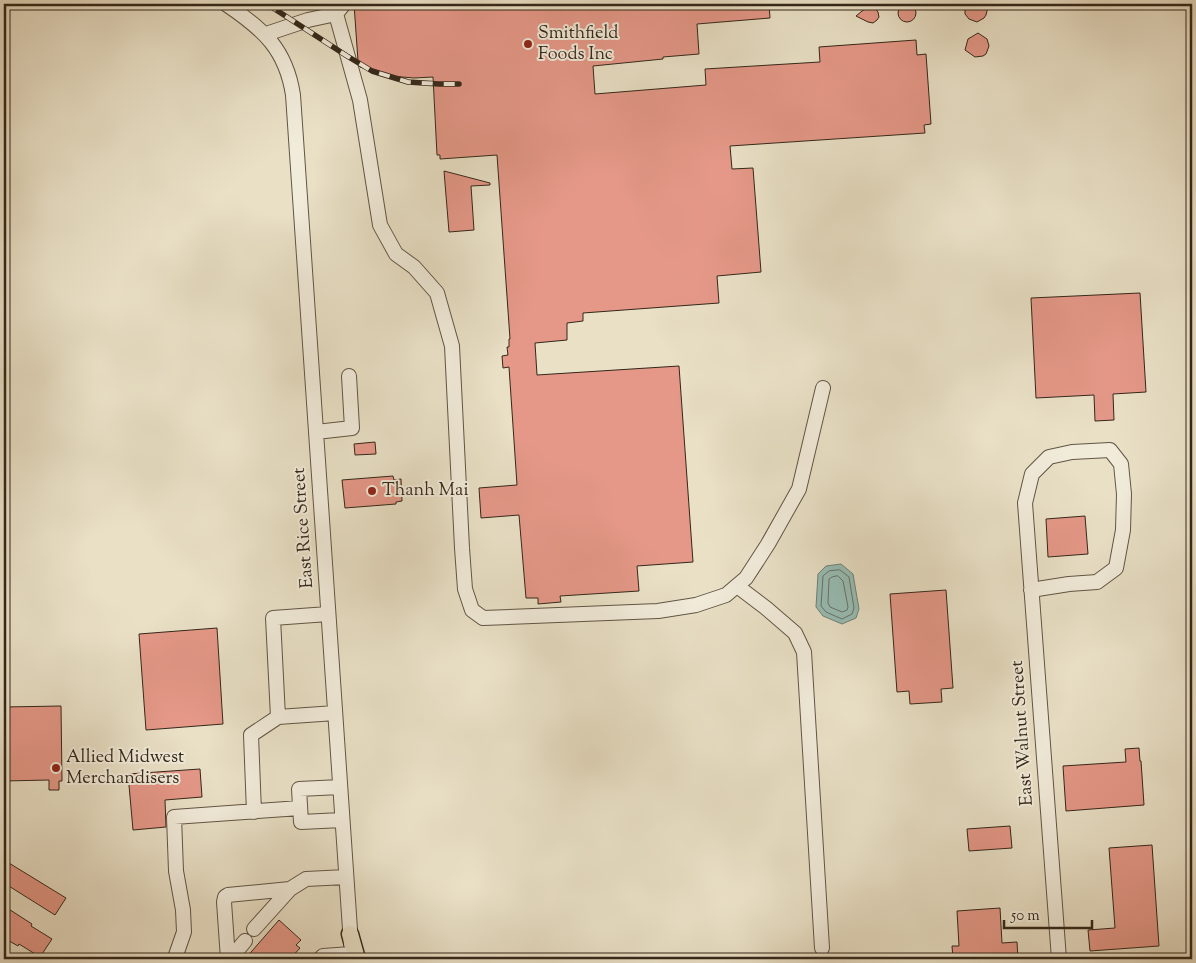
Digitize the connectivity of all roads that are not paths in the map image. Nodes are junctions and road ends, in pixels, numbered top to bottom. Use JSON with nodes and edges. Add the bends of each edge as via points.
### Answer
{"nodes":[{"id":1,"x":226,"y":4,"type":"edge"},
{"id":2,"x":340,"y":9,"type":"edge"},
{"id":3,"x":266,"y":34,"type":"junction"},
{"id":4,"x":349,"y":376,"type":"dead end"},
{"id":5,"x":823,"y":388,"type":"dead end"},
{"id":6,"x":316,"y":432,"type":"junction"},
{"id":7,"x":737,"y":586,"type":"junction"},
{"id":8,"x":1031,"y":590,"type":"junction"},
{"id":9,"x":328,"y":614,"type":"junction"},
{"id":10,"x":335,"y":713,"type":"junction"},
{"id":11,"x":278,"y":717,"type":"junction"},
{"id":12,"x":340,"y":787,"type":"junction"},
{"id":13,"x":300,"y":808,"type":"junction"},
{"id":14,"x":254,"y":812,"type":"junction"},
{"id":15,"x":342,"y":820,"type":"junction"},
{"id":16,"x":346,"y":877,"type":"junction"},
{"id":17,"x":290,"y":889,"type":"junction"},
{"id":18,"x":254,"y":929,"type":"dead end"},
{"id":19,"x":350,"y":934,"type":"joint"},
{"id":20,"x":245,"y":941,"type":"dead end"},
{"id":21,"x":822,"y":948,"type":"dead end"},
{"id":22,"x":353,"y":957,"type":"edge"},
{"id":23,"x":176,"y":959,"type":"edge"},
{"id":24,"x":229,"y":959,"type":"edge"},
{"id":25,"x":320,"y":959,"type":"edge"},
{"id":26,"x":1059,"y":959,"type":"edge"}],
"edges":[{"from":1,"to":3,"type":"street","name":"East Rice Street"},
{"from":2,"to":3,"type":"street"},
{"from":2,"to":7,"type":"street","via":[[360,100],[380,225],[396,254],[414,267],[436,292],[452,346],[465,589],[472,610],[483,618],[658,611],[696,605],[726,595]]},
{"from":3,"to":6,"type":"street","name":"East Rice Street","via":[[287,67],[293,95]]},
{"from":4,"to":6,"type":"street","via":[[352,428]]},
{"from":5,"to":7,"type":"street","via":[[799,489],[768,544]]},
{"from":6,"to":9,"type":"street","name":"East Rice Street"},
{"from":7,"to":21,"type":"street","via":[[795,633],[804,652]]},
{"from":8,"to":8,"type":"street","name":"East Walnut Street","via":[[1025,504],[1032,474],[1049,457],[1110,450],[1121,464],[1124,494],[1123,530],[1116,568],[1097,582]]},
{"from":8,"to":26,"type":"street","name":"East Walnut Street"},
{"from":9,"to":10,"type":"street","name":"East Rice Street"},
{"from":9,"to":11,"type":"street","via":[[273,618]]},
{"from":10,"to":11,"type":"street"},
{"from":10,"to":12,"type":"street","name":"East Rice Street"},
{"from":11,"to":14,"type":"street","via":[[251,736]]},
{"from":12,"to":13,"type":"street","via":[[299,790]]},
{"from":12,"to":15,"type":"street","name":"East Rice Street"},
{"from":13,"to":14,"type":"street"},
{"from":13,"to":15,"type":"street","via":[[301,822]]},
{"from":14,"to":23,"type":"street","via":[[174,817],[176,871],[184,932]]},
{"from":15,"to":16,"type":"street","name":"East Rice Street"},
{"from":16,"to":17,"type":"street","via":[[306,880]]},
{"from":16,"to":19,"type":"street","name":"East Rice Street"},
{"from":17,"to":18,"type":"street"},
{"from":17,"to":24,"type":"street","via":[[225,896]]},
{"from":19,"to":22,"type":"main road"},
{"from":20,"to":24,"type":"street"},
{"from":22,"to":25,"type":"street","via":[[323,956]]}]}
